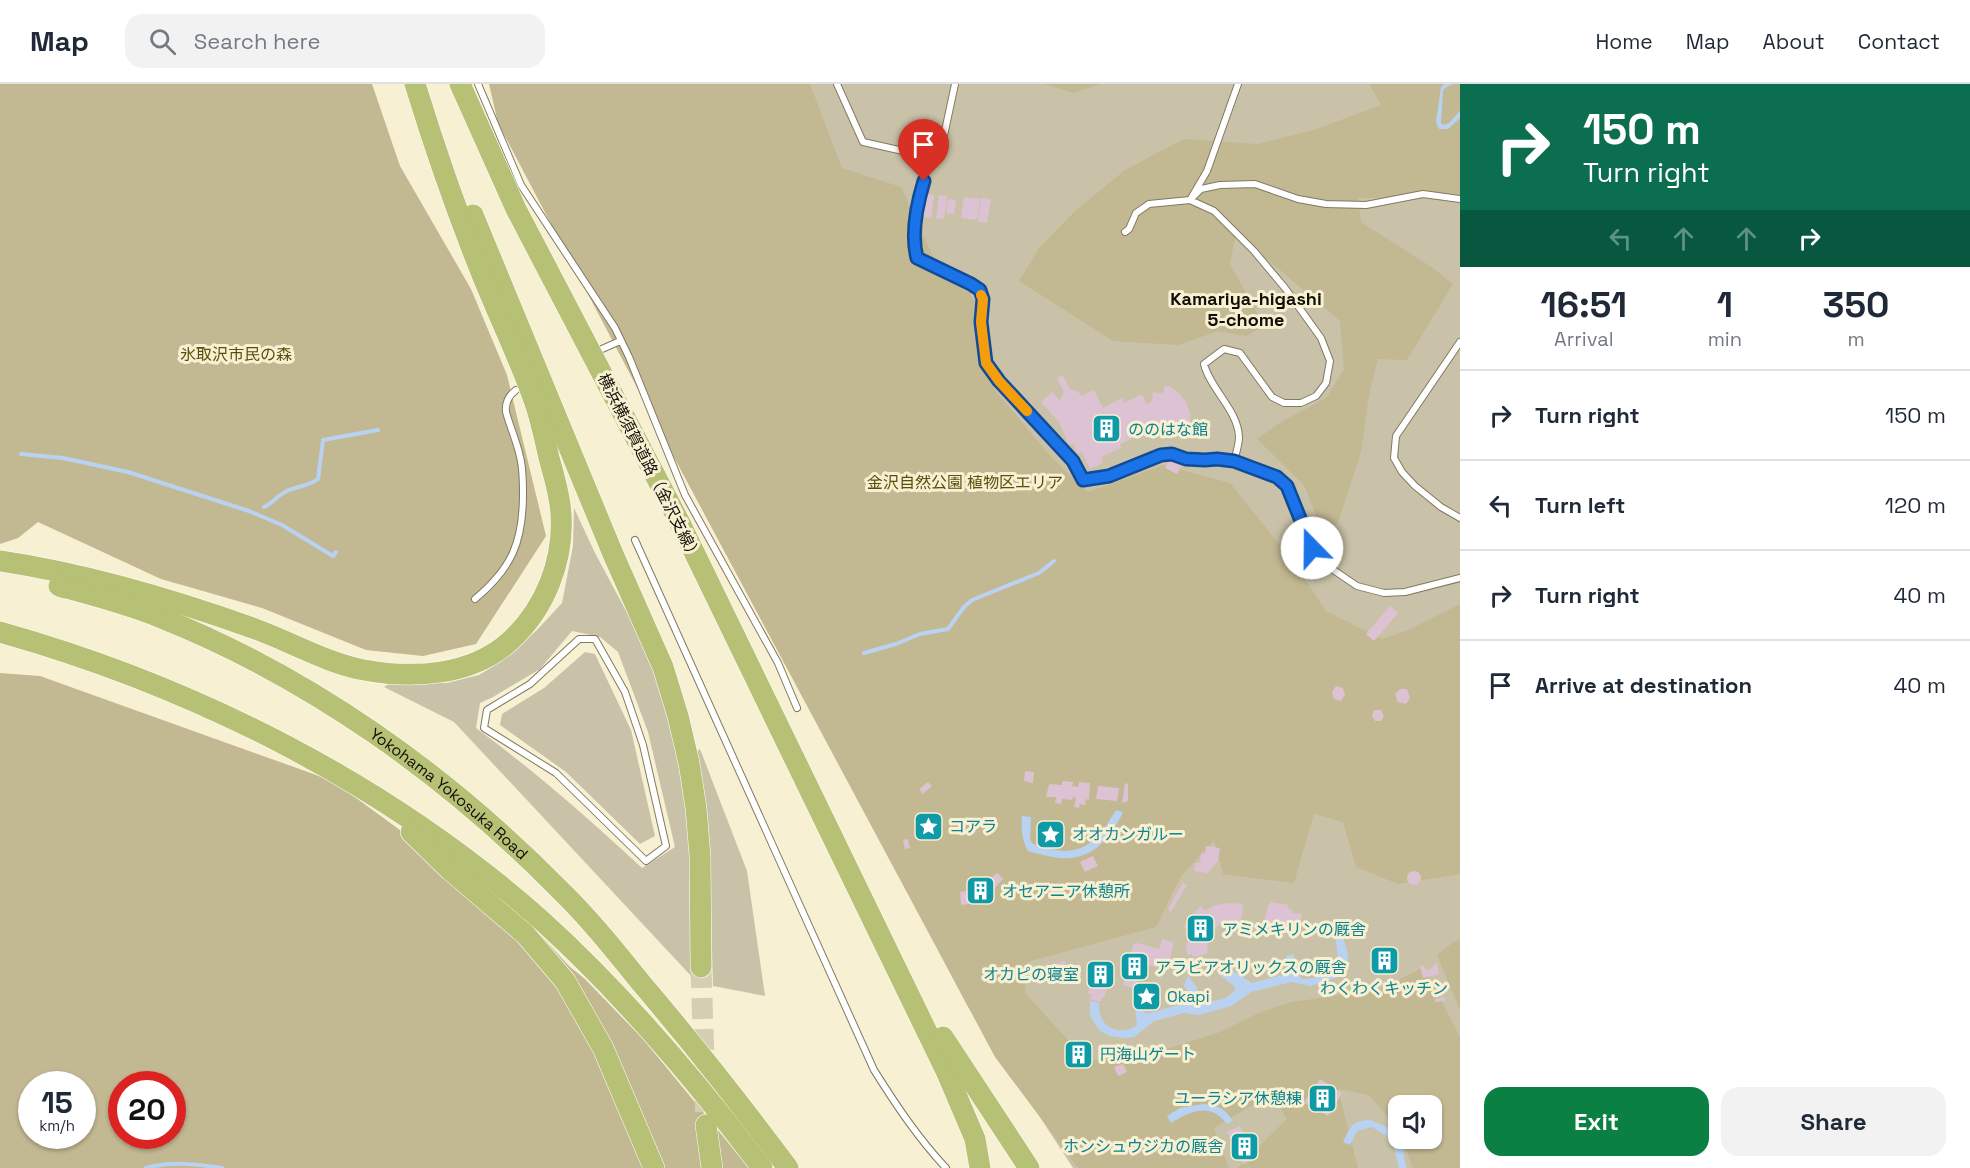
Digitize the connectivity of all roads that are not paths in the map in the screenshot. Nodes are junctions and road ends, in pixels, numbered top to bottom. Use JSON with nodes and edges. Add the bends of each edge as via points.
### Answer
{"nodes":[{"id":1,"x":416,"y":84,"type":"edge"},
{"id":2,"x":460,"y":84,"type":"edge"},
{"id":3,"x":478,"y":84,"type":"edge"},
{"id":4,"x":837,"y":84,"type":"edge"},
{"id":5,"x":955,"y":84,"type":"edge"},
{"id":6,"x":1238,"y":84,"type":"edge"},
{"id":7,"x":924,"y":181,"type":"dead end"},
{"id":8,"x":1460,"y":199,"type":"edge"},
{"id":9,"x":1190,"y":200,"type":"junction"},
{"id":10,"x":1125,"y":231,"type":"dead end"},
{"id":11,"x":620,"y":341,"type":"junction"},
{"id":12,"x":1460,"y":342,"type":"edge"},
{"id":13,"x":602,"y":349,"type":"dead end"},
{"id":14,"x":516,"y":390,"type":"dead end"},
{"id":15,"x":1234,"y":461,"type":"junction"},
{"id":16,"x":1460,"y":518,"type":"edge"},
{"id":17,"x":635,"y":540,"type":"dead end"},
{"id":18,"x":0,"y":561,"type":"edge"},
{"id":19,"x":0,"y":570,"type":"edge"},
{"id":20,"x":1460,"y":578,"type":"edge"},
{"id":21,"x":475,"y":599,"type":"dead end"},
{"id":22,"x":0,"y":632,"type":"edge"},
{"id":23,"x":797,"y":708,"type":"dead end"},
{"id":24,"x":484,"y":728,"type":"joint"},
{"id":25,"x":375,"y":797,"type":"junction"},
{"id":26,"x":840,"y":850,"type":"junction"},
{"id":27,"x":701,"y":967,"type":"tunnel mouth"},
{"id":28,"x":706,"y":1125,"type":"tunnel mouth"},
{"id":29,"x":654,"y":1168,"type":"edge"},
{"id":30,"x":712,"y":1168,"type":"edge"},
{"id":31,"x":762,"y":1168,"type":"edge"},
{"id":32,"x":788,"y":1168,"type":"edge"},
{"id":33,"x":946,"y":1168,"type":"edge"},
{"id":34,"x":980,"y":1168,"type":"edge"},
{"id":35,"x":1029,"y":1168,"type":"edge"}],
"edges":[{"from":1,"to":18,"type":"highway","via":[[443,174],[536,405],[556,484],[561,512],[558,557],[550,584],[518,633],[503,647],[456,669],[417,675],[362,669],[168,601]]},
{"from":1,"to":27,"type":"highway","via":[[666,677],[689,763],[696,808]]},
{"from":2,"to":26,"type":"highway","name":"横浜横須賀道路（金沢支線）","via":[[516,209],[680,523]]},
{"from":3,"to":11,"type":"lane","via":[[521,185]]},
{"from":4,"to":5,"type":"lane","via":[[863,142],[939,159]]},
{"from":6,"to":9,"type":"lane","via":[[1208,171]]},
{"from":7,"to":15,"type":"lane","via":[[914,248],[917,258],[980,290],[986,363],[1073,461],[1083,480],[1109,476],[1161,455]]},
{"from":8,"to":9,"type":"lane","via":[[1423,194],[1366,205],[1326,204],[1240,183],[1201,189]]},
{"from":9,"to":10,"type":"lane","via":[[1149,204],[1136,213]]},
{"from":9,"to":15,"type":"lane","via":[[1214,211],[1254,251],[1321,338],[1330,361],[1326,383],[1316,396],[1301,404],[1284,403],[1272,397],[1240,353],[1224,349],[1204,364],[1206,374],[1233,416],[1239,436]]},
{"from":11,"to":13,"type":"lane"},
{"from":11,"to":23,"type":"lane","via":[[685,495],[778,663]]},
{"from":12,"to":16,"type":"lane","via":[[1396,436],[1394,458],[1415,486]]},
{"from":14,"to":21,"type":"lane","via":[[505,405],[521,458],[523,507],[518,545],[506,568]]},
{"from":15,"to":20,"type":"lane","via":[[1277,477],[1287,486],[1312,548],[1332,569],[1357,586],[1405,592]]},
{"from":17,"to":33,"type":"lane","via":[[874,1070],[929,1150]]},
{"from":19,"to":32,"type":"highway","name":"Yokohama Yokosuka Road","via":[[104,598],[234,650],[338,709],[446,787],[561,891],[685,1034]]},
{"from":22,"to":25,"type":"highway","via":[[86,658],[168,691],[250,728]]},
{"from":24,"to":24,"type":"lane","via":[[487,710],[530,684],[579,639],[595,639],[625,692],[643,745],[666,846],[646,861],[556,773]]},
{"from":25,"to":29,"type":"highway","via":[[450,870],[525,934],[565,981],[603,1048]]},
{"from":25,"to":31,"type":"highway","via":[[433,835],[540,920],[664,1045]]},
{"from":26,"to":34,"type":"highway","via":[[946,1071],[975,1139]]},
{"from":26,"to":35,"type":"highway","via":[[931,1017]]},
{"from":28,"to":30,"type":"highway"}]}
